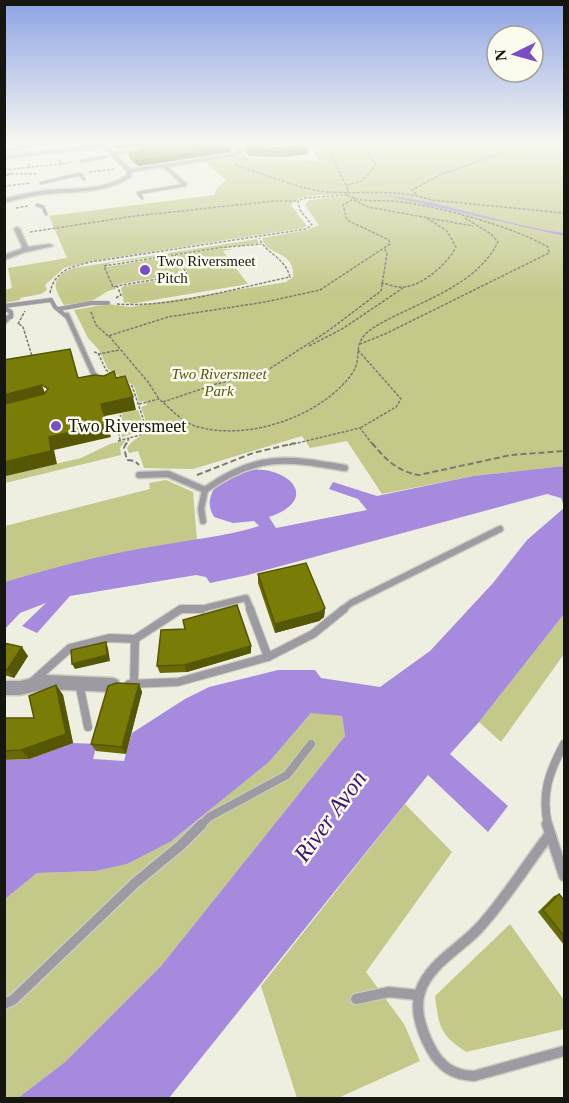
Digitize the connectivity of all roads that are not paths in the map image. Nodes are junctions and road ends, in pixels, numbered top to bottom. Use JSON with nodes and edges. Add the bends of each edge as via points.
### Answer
{"nodes":[{"id":1,"x":49,"y":192,"type":"edge"},
{"id":2,"x":141,"y":192,"type":"edge"},
{"id":3,"x":43,"y":193,"type":"joint"},
{"id":4,"x":30,"y":195,"type":"junction"},
{"id":5,"x":142,"y":198,"type":"dead end"},
{"id":6,"x":4,"y":201,"type":"edge"},
{"id":7,"x":37,"y":205,"type":"joint"},
{"id":8,"x":46,"y":214,"type":"dead end"},
{"id":9,"x":18,"y":232,"type":"road end"},
{"id":10,"x":50,"y":246,"type":"dead end"},
{"id":11,"x":24,"y":250,"type":"junction"},
{"id":12,"x":4,"y":258,"type":"edge"},
{"id":13,"x":108,"y":303,"type":"road end"},
{"id":14,"x":4,"y":307,"type":"edge"},
{"id":15,"x":58,"y":309,"type":"junction"},
{"id":16,"x":4,"y":322,"type":"edge"},
{"id":17,"x":107,"y":384,"type":"edge"},
{"id":18,"x":345,"y":468,"type":"dead end"},
{"id":19,"x":139,"y":475,"type":"dead end"},
{"id":20,"x":205,"y":490,"type":"junction"},
{"id":21,"x":203,"y":521,"type":"dead end"},
{"id":22,"x":500,"y":529,"type":"dead end"},
{"id":23,"x":135,"y":639,"type":"junction"},
{"id":24,"x":268,"y":657,"type":"junction"},
{"id":25,"x":79,"y":683,"type":"junction"},
{"id":26,"x":134,"y":684,"type":"junction"},
{"id":27,"x":113,"y":685,"type":"joint"},
{"id":28,"x":27,"y":686,"type":"junction"},
{"id":29,"x":4,"y":688,"type":"edge"},
{"id":30,"x":88,"y":727,"type":"dead end"},
{"id":31,"x":310,"y":744,"type":"dead end"},
{"id":32,"x":564,"y":744,"type":"edge"},
{"id":33,"x":550,"y":834,"type":"junction"},
{"id":34,"x":564,"y":876,"type":"edge"},
{"id":35,"x":418,"y":995,"type":"junction"},
{"id":36,"x":356,"y":999,"type":"dead end"},
{"id":37,"x":4,"y":1004,"type":"edge"},
{"id":38,"x":564,"y":1051,"type":"edge"}],
"edges":[{"from":1,"to":3,"type":"street"},
{"from":2,"to":5,"type":"lane","via":[[138,193]]},
{"from":3,"to":4,"type":"street"},
{"from":4,"to":6,"type":"street"},
{"from":4,"to":7,"type":"street"},
{"from":7,"to":8,"type":"lane"},
{"from":9,"to":11,"type":"street"},
{"from":10,"to":11,"type":"street"},
{"from":11,"to":12,"type":"street"},
{"from":13,"to":15,"type":"lane"},
{"from":14,"to":15,"type":"lane","via":[[51,300]]},
{"from":14,"to":16,"type":"lane","via":[[11,312]]},
{"from":15,"to":17,"type":"lane","via":[[66,314],[93,373],[102,385]]},
{"from":18,"to":20,"type":"lane","via":[[278,460],[230,474]]},
{"from":19,"to":20,"type":"lane","via":[[168,474]]},
{"from":20,"to":21,"type":"lane"},
{"from":22,"to":24,"type":"lane","via":[[351,603],[313,634]]},
{"from":23,"to":24,"type":"lane","via":[[181,609],[201,609],[246,598]]},
{"from":23,"to":26,"type":"lane"},
{"from":23,"to":28,"type":"lane","via":[[109,638],[70,648]]},
{"from":24,"to":26,"type":"lane","via":[[178,682]]},
{"from":25,"to":27,"type":"street"},
{"from":25,"to":28,"type":"street"},
{"from":25,"to":30,"type":"lane"},
{"from":26,"to":27,"type":"lane"},
{"from":28,"to":29,"type":"street"},
{"from":31,"to":37,"type":"lane","via":[[287,775],[209,817],[13,1000]]},
{"from":32,"to":33,"type":"lane","via":[[548,772],[542,799]]},
{"from":33,"to":34,"type":"lane"},
{"from":33,"to":35,"type":"lane","via":[[478,928],[425,979]]},
{"from":35,"to":36,"type":"lane","via":[[389,992]]},
{"from":35,"to":38,"type":"lane","via":[[424,1038],[439,1065],[459,1076],[474,1076]]}]}
